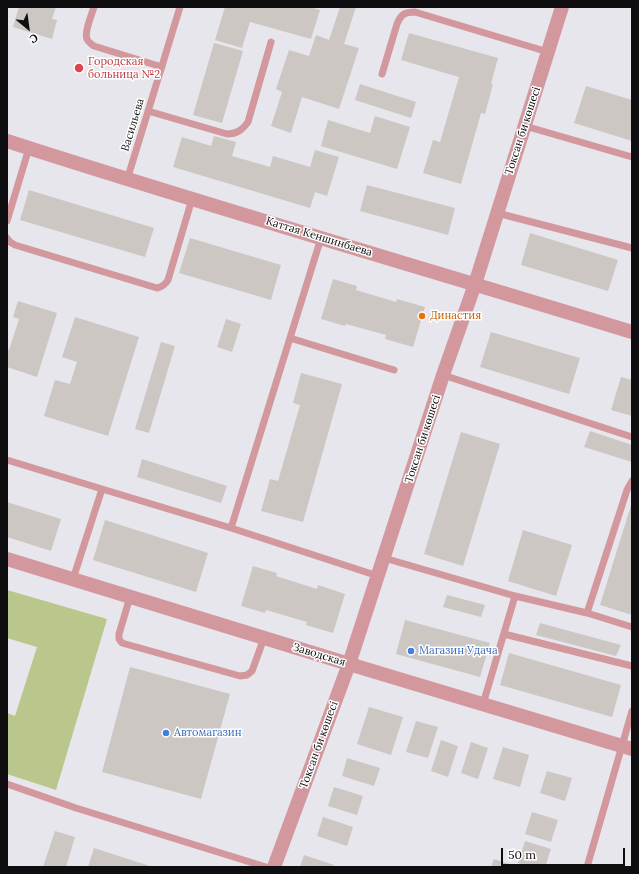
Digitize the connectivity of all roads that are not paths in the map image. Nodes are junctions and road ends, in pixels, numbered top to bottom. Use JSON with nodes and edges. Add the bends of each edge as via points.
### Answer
{"nodes":[{"id":1,"x":94,"y":7,"type":"edge"},
{"id":2,"x":180,"y":7,"type":"edge"},
{"id":3,"x":562,"y":7,"type":"edge"},
{"id":4,"x":271,"y":42,"type":"dead end"},
{"id":5,"x":548,"y":52,"type":"junction"},
{"id":6,"x":162,"y":67,"type":"junction"},
{"id":7,"x":382,"y":74,"type":"dead end"},
{"id":8,"x":148,"y":111,"type":"junction"},
{"id":9,"x":525,"y":126,"type":"junction"},
{"id":10,"x":7,"y":141,"type":"edge"},
{"id":11,"x":30,"y":148,"type":"junction"},
{"id":12,"x":632,"y":157,"type":"edge"},
{"id":13,"x":127,"y":180,"type":"junction"},
{"id":14,"x":192,"y":199,"type":"junction"},
{"id":15,"x":497,"y":213,"type":"junction"},
{"id":16,"x":7,"y":221,"type":"edge"},
{"id":17,"x":7,"y":238,"type":"edge"},
{"id":18,"x":322,"y":238,"type":"junction"},
{"id":19,"x":632,"y":248,"type":"edge"},
{"id":20,"x":475,"y":284,"type":"junction"},
{"id":21,"x":632,"y":332,"type":"edge"},
{"id":22,"x":290,"y":338,"type":"junction"},
{"id":23,"x":394,"y":370,"type":"dead end"},
{"id":24,"x":443,"y":375,"type":"junction"},
{"id":25,"x":632,"y":436,"type":"edge"},
{"id":26,"x":7,"y":460,"type":"edge"},
{"id":27,"x":632,"y":481,"type":"edge"},
{"id":28,"x":102,"y":488,"type":"junction"},
{"id":29,"x":230,"y":528,"type":"junction"},
{"id":30,"x":384,"y":558,"type":"junction"},
{"id":31,"x":7,"y":559,"type":"edge"},
{"id":32,"x":378,"y":576,"type":"junction"},
{"id":33,"x":73,"y":580,"type":"junction"},
{"id":34,"x":515,"y":596,"type":"junction"},
{"id":35,"x":130,"y":597,"type":"junction"},
{"id":36,"x":587,"y":613,"type":"junction"},
{"id":37,"x":632,"y":627,"type":"edge"},
{"id":38,"x":504,"y":634,"type":"junction"},
{"id":39,"x":264,"y":638,"type":"junction"},
{"id":40,"x":350,"y":664,"type":"junction"},
{"id":41,"x":632,"y":666,"type":"edge"},
{"id":42,"x":483,"y":704,"type":"junction"},
{"id":43,"x":632,"y":711,"type":"edge"},
{"id":44,"x":627,"y":747,"type":"edge"},
{"id":45,"x":7,"y":784,"type":"edge"},
{"id":46,"x":266,"y":867,"type":"edge"},
{"id":47,"x":274,"y":867,"type":"edge"},
{"id":48,"x":587,"y":867,"type":"edge"}],
"edges":[{"from":1,"to":6,"type":"lane","via":[[86,36],[90,43]]},
{"from":2,"to":6,"type":"lane","name":"Васильева"},
{"from":3,"to":5,"type":"street","name":"Токсан би көшесі"},
{"from":4,"to":8,"type":"lane","via":[[248,122],[239,132],[227,134]]},
{"from":5,"to":7,"type":"lane","via":[[409,12],[404,14],[397,24]]},
{"from":5,"to":9,"type":"street","name":"Токсан би көшесі"},
{"from":6,"to":8,"type":"lane","name":"Васильева"},
{"from":8,"to":13,"type":"lane","name":"Васильева"},
{"from":9,"to":12,"type":"lane"},
{"from":9,"to":15,"type":"street","name":"Токсан би көшесі"},
{"from":10,"to":11,"type":"street","name":"Каттая Кеншинбаева"},
{"from":11,"to":13,"type":"street","name":"Каттая Кеншинбаева"},
{"from":11,"to":16,"type":"lane"},
{"from":13,"to":14,"type":"street","name":"Каттая Кеншинбаева"},
{"from":14,"to":17,"type":"lane","via":[[168,280],[162,287],[157,288],[15,245]]},
{"from":14,"to":18,"type":"street","name":"Каттая Кеншинбаева"},
{"from":15,"to":19,"type":"lane"},
{"from":15,"to":20,"type":"street","name":"Токсан би көшесі"},
{"from":18,"to":20,"type":"street","name":"Каттая Кеншинбаева"},
{"from":18,"to":22,"type":"lane"},
{"from":20,"to":21,"type":"street","name":"Каттая Кеншинбаева"},
{"from":20,"to":24,"type":"street","name":"Токсан би көшесі"},
{"from":22,"to":23,"type":"lane"},
{"from":22,"to":29,"type":"lane"},
{"from":24,"to":25,"type":"lane"},
{"from":24,"to":30,"type":"street","name":"Токсан би көшесі"},
{"from":26,"to":28,"type":"lane"},
{"from":27,"to":36,"type":"lane","via":[[626,490]]},
{"from":28,"to":29,"type":"lane"},
{"from":28,"to":33,"type":"lane"},
{"from":29,"to":32,"type":"lane"},
{"from":30,"to":32,"type":"street","name":"Токсан би көшесі"},
{"from":30,"to":34,"type":"lane"},
{"from":31,"to":33,"type":"street","name":"Заводская"},
{"from":32,"to":40,"type":"street","name":"Токсан би көшесі"},
{"from":33,"to":35,"type":"street","name":"Заводская"},
{"from":34,"to":36,"type":"lane"},
{"from":34,"to":38,"type":"lane"},
{"from":35,"to":39,"type":"street","name":"Заводская"},
{"from":35,"to":39,"type":"lane","via":[[119,634],[122,643],[240,676],[252,671]]},
{"from":36,"to":37,"type":"lane"},
{"from":38,"to":41,"type":"lane"},
{"from":38,"to":42,"type":"lane"},
{"from":39,"to":40,"type":"street","name":"Заводская"},
{"from":40,"to":42,"type":"street","name":"Заводская"},
{"from":40,"to":47,"type":"street","name":"Токсан би көшесі"},
{"from":42,"to":44,"type":"street","name":"Заводская"},
{"from":43,"to":44,"type":"lane"},
{"from":44,"to":48,"type":"lane"},
{"from":45,"to":46,"type":"lane"}]}
